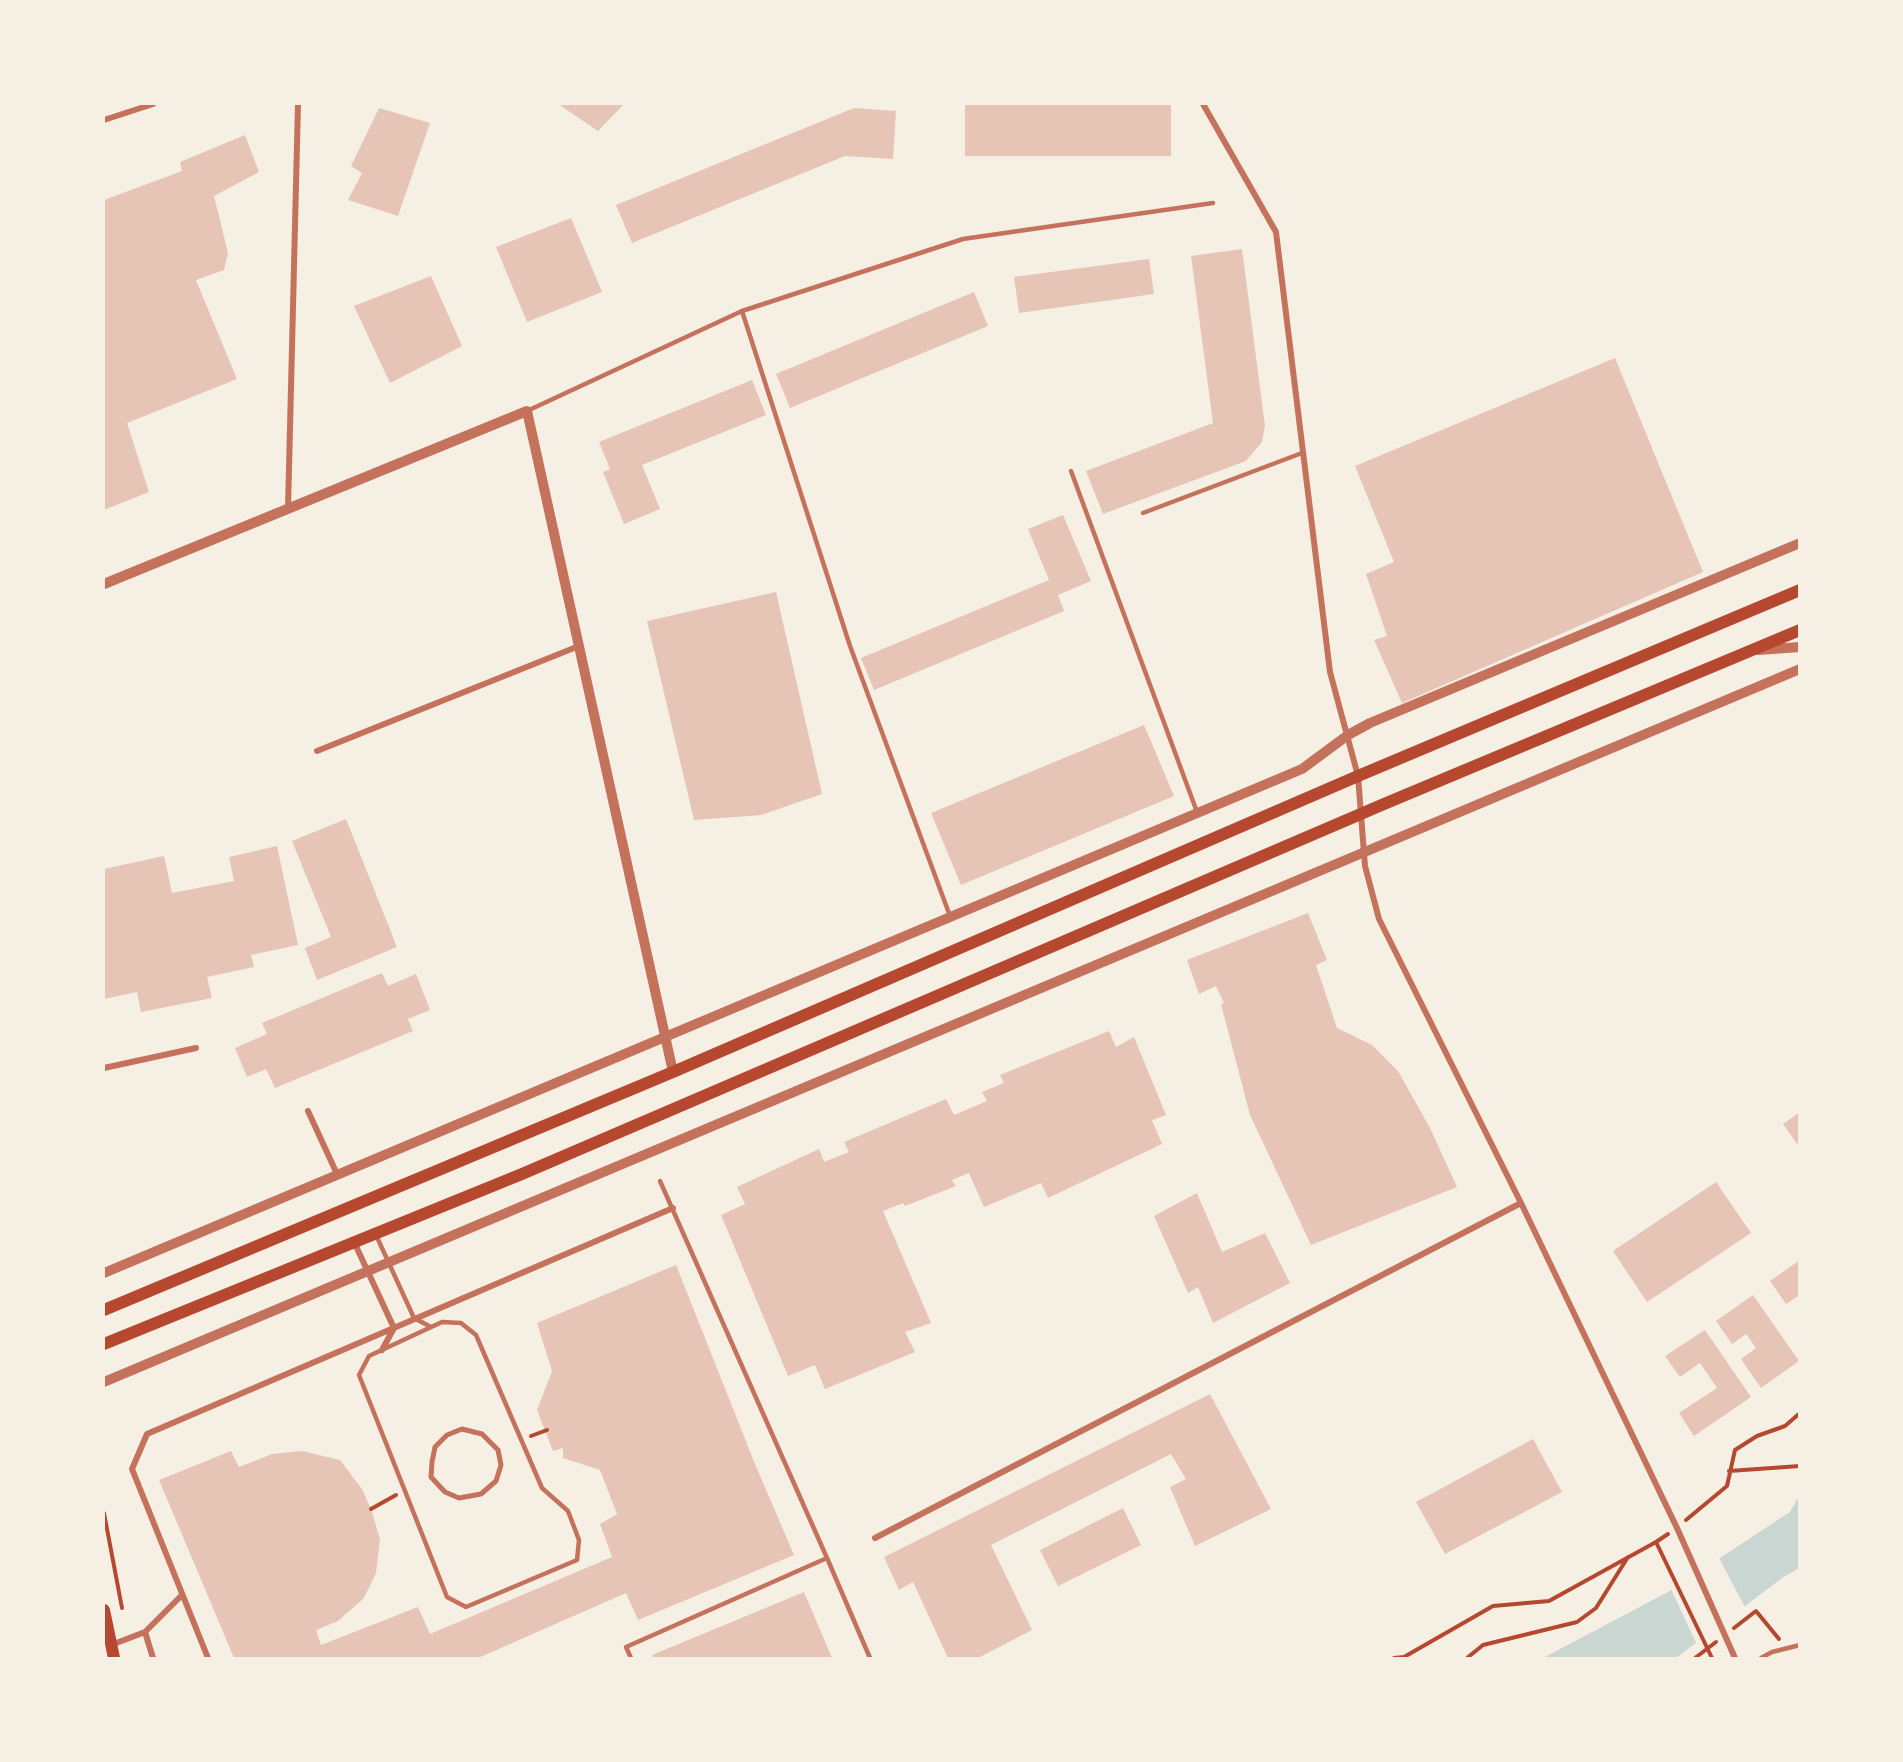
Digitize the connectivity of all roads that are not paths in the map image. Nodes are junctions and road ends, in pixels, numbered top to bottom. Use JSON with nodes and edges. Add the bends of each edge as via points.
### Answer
{"nodes":[{"id":1,"x":153,"y":104,"type":"edge"},
{"id":2,"x":298,"y":104,"type":"edge"},
{"id":3,"x":1203,"y":104,"type":"edge"},
{"id":4,"x":104,"y":120,"type":"edge"},
{"id":5,"x":1213,"y":203,"type":"dead end"},
{"id":6,"x":742,"y":311,"type":"junction"},
{"id":7,"x":527,"y":411,"type":"junction"},
{"id":8,"x":1302,"y":453,"type":"junction"},
{"id":9,"x":1071,"y":471,"type":"dead end"},
{"id":10,"x":288,"y":509,"type":"junction"},
{"id":11,"x":1143,"y":513,"type":"dead end"},
{"id":12,"x":1800,"y":543,"type":"edge"},
{"id":13,"x":104,"y":584,"type":"edge"},
{"id":14,"x":1800,"y":590,"type":"edge"},
{"id":15,"x":1800,"y":630,"type":"edge"},
{"id":16,"x":579,"y":646,"type":"junction"},
{"id":17,"x":1800,"y":646,"type":"edge"},
{"id":18,"x":1753,"y":650,"type":"junction"},
{"id":19,"x":1800,"y":669,"type":"edge"},
{"id":20,"x":1348,"y":735,"type":"junction"},
{"id":21,"x":317,"y":751,"type":"dead end"},
{"id":22,"x":1358,"y":776,"type":"junction"},
{"id":23,"x":1197,"y":813,"type":"junction"},
{"id":24,"x":1363,"y":813,"type":"junction"},
{"id":25,"x":1363,"y":853,"type":"junction"},
{"id":26,"x":950,"y":916,"type":"junction"},
{"id":27,"x":664,"y":1035,"type":"junction"},
{"id":28,"x":196,"y":1048,"type":"dead end"},
{"id":29,"x":104,"y":1068,"type":"edge"},
{"id":30,"x":673,"y":1072,"type":"junction"},
{"id":31,"x":308,"y":1110,"type":"dead end"},
{"id":32,"x":337,"y":1174,"type":"junction"},
{"id":33,"x":660,"y":1180,"type":"dead end"},
{"id":34,"x":1521,"y":1203,"type":"junction"},
{"id":35,"x":673,"y":1208,"type":"junction"},
{"id":36,"x":376,"y":1235,"type":"junction"},
{"id":37,"x":355,"y":1244,"type":"junction"},
{"id":38,"x":388,"y":1262,"type":"junction"},
{"id":39,"x":367,"y":1270,"type":"junction"},
{"id":40,"x":104,"y":1273,"type":"edge"},
{"id":41,"x":104,"y":1310,"type":"edge"},
{"id":42,"x":414,"y":1318,"type":"junction"},
{"id":43,"x":431,"y":1327,"type":"junction"},
{"id":44,"x":394,"y":1328,"type":"junction"},
{"id":45,"x":104,"y":1344,"type":"edge"},
{"id":46,"x":382,"y":1350,"type":"junction"},
{"id":47,"x":104,"y":1382,"type":"edge"},
{"id":48,"x":482,"y":1434,"type":"joint"},
{"id":49,"x":875,"y":1538,"type":"dead end"},
{"id":50,"x":827,"y":1558,"type":"junction"},
{"id":51,"x":182,"y":1595,"type":"junction"},
{"id":52,"x":104,"y":1610,"type":"edge"},
{"id":53,"x":145,"y":1632,"type":"junction"},
{"id":54,"x":1800,"y":1645,"type":"edge"},
{"id":55,"x":111,"y":1646,"type":"junction"},
{"id":56,"x":114,"y":1659,"type":"edge"},
{"id":57,"x":153,"y":1659,"type":"edge"},
{"id":58,"x":208,"y":1659,"type":"edge"},
{"id":59,"x":631,"y":1659,"type":"edge"},
{"id":60,"x":870,"y":1659,"type":"edge"},
{"id":61,"x":1735,"y":1659,"type":"edge"},
{"id":62,"x":1761,"y":1659,"type":"edge"}],
"edges":[{"from":1,"to":4,"type":"street"},
{"from":2,"to":10,"type":"street"},
{"from":3,"to":8,"type":"street","via":[[1276,232]]},
{"from":5,"to":6,"type":"lane","via":[[963,238]]},
{"from":6,"to":7,"type":"lane"},
{"from":6,"to":26,"type":"lane","via":[[850,646]]},
{"from":7,"to":10,"type":"street"},
{"from":7,"to":16,"type":"street"},
{"from":8,"to":11,"type":"lane"},
{"from":8,"to":20,"type":"street","via":[[1330,672]]},
{"from":9,"to":23,"type":"lane"},
{"from":10,"to":13,"type":"street"},
{"from":12,"to":20,"type":"street"},
{"from":14,"to":22,"type":"main road"},
{"from":15,"to":18,"type":"main road"},
{"from":16,"to":21,"type":"street"},
{"from":16,"to":27,"type":"street"},
{"from":17,"to":18,"type":"street"},
{"from":18,"to":24,"type":"main road"},
{"from":19,"to":25,"type":"street"},
{"from":20,"to":22,"type":"street"},
{"from":20,"to":23,"type":"street","via":[[1302,769]]},
{"from":22,"to":24,"type":"street"},
{"from":22,"to":30,"type":"main road"},
{"from":23,"to":26,"type":"street"},
{"from":24,"to":25,"type":"street"},
{"from":24,"to":36,"type":"main road"},
{"from":25,"to":34,"type":"street","via":[[1379,919]]},
{"from":25,"to":38,"type":"street"},
{"from":26,"to":27,"type":"street"},
{"from":27,"to":30,"type":"street"},
{"from":27,"to":32,"type":"street"},
{"from":28,"to":29,"type":"street"},
{"from":30,"to":41,"type":"main road"},
{"from":31,"to":32,"type":"street"},
{"from":32,"to":40,"type":"street"},
{"from":33,"to":35,"type":"lane"},
{"from":34,"to":49,"type":"street"},
{"from":34,"to":61,"type":"street","via":[[1693,1561]]},
{"from":35,"to":42,"type":"street"},
{"from":35,"to":50,"type":"lane"},
{"from":36,"to":37,"type":"main road"},
{"from":36,"to":38,"type":"lane"},
{"from":37,"to":39,"type":"street"},
{"from":37,"to":45,"type":"main road"},
{"from":38,"to":39,"type":"street"},
{"from":38,"to":42,"type":"lane"},
{"from":39,"to":44,"type":"street"},
{"from":39,"to":47,"type":"street"},
{"from":42,"to":43,"type":"lane"},
{"from":42,"to":44,"type":"street"},
{"from":43,"to":46,"type":"lane"},
{"from":43,"to":46,"type":"lane","via":[[442,1322],[461,1323],[476,1335],[542,1488],[568,1511],[579,1540],[577,1560],[466,1607],[447,1597],[359,1375],[369,1356]]},
{"from":44,"to":46,"type":"street"},
{"from":44,"to":51,"type":"street","via":[[147,1434],[132,1469]]},
{"from":48,"to":48,"type":"street","via":[[462,1429],[447,1435],[435,1447],[431,1477],[445,1492],[459,1498],[481,1494],[496,1481],[501,1466],[498,1450]]},
{"from":50,"to":59,"type":"lane","via":[[626,1647]]},
{"from":50,"to":60,"type":"lane"},
{"from":51,"to":53,"type":"street"},
{"from":51,"to":58,"type":"street"},
{"from":52,"to":55,"type":"main road"},
{"from":53,"to":55,"type":"street"},
{"from":53,"to":57,"type":"street"},
{"from":54,"to":62,"type":"lane"},
{"from":55,"to":56,"type":"main road"}]}
